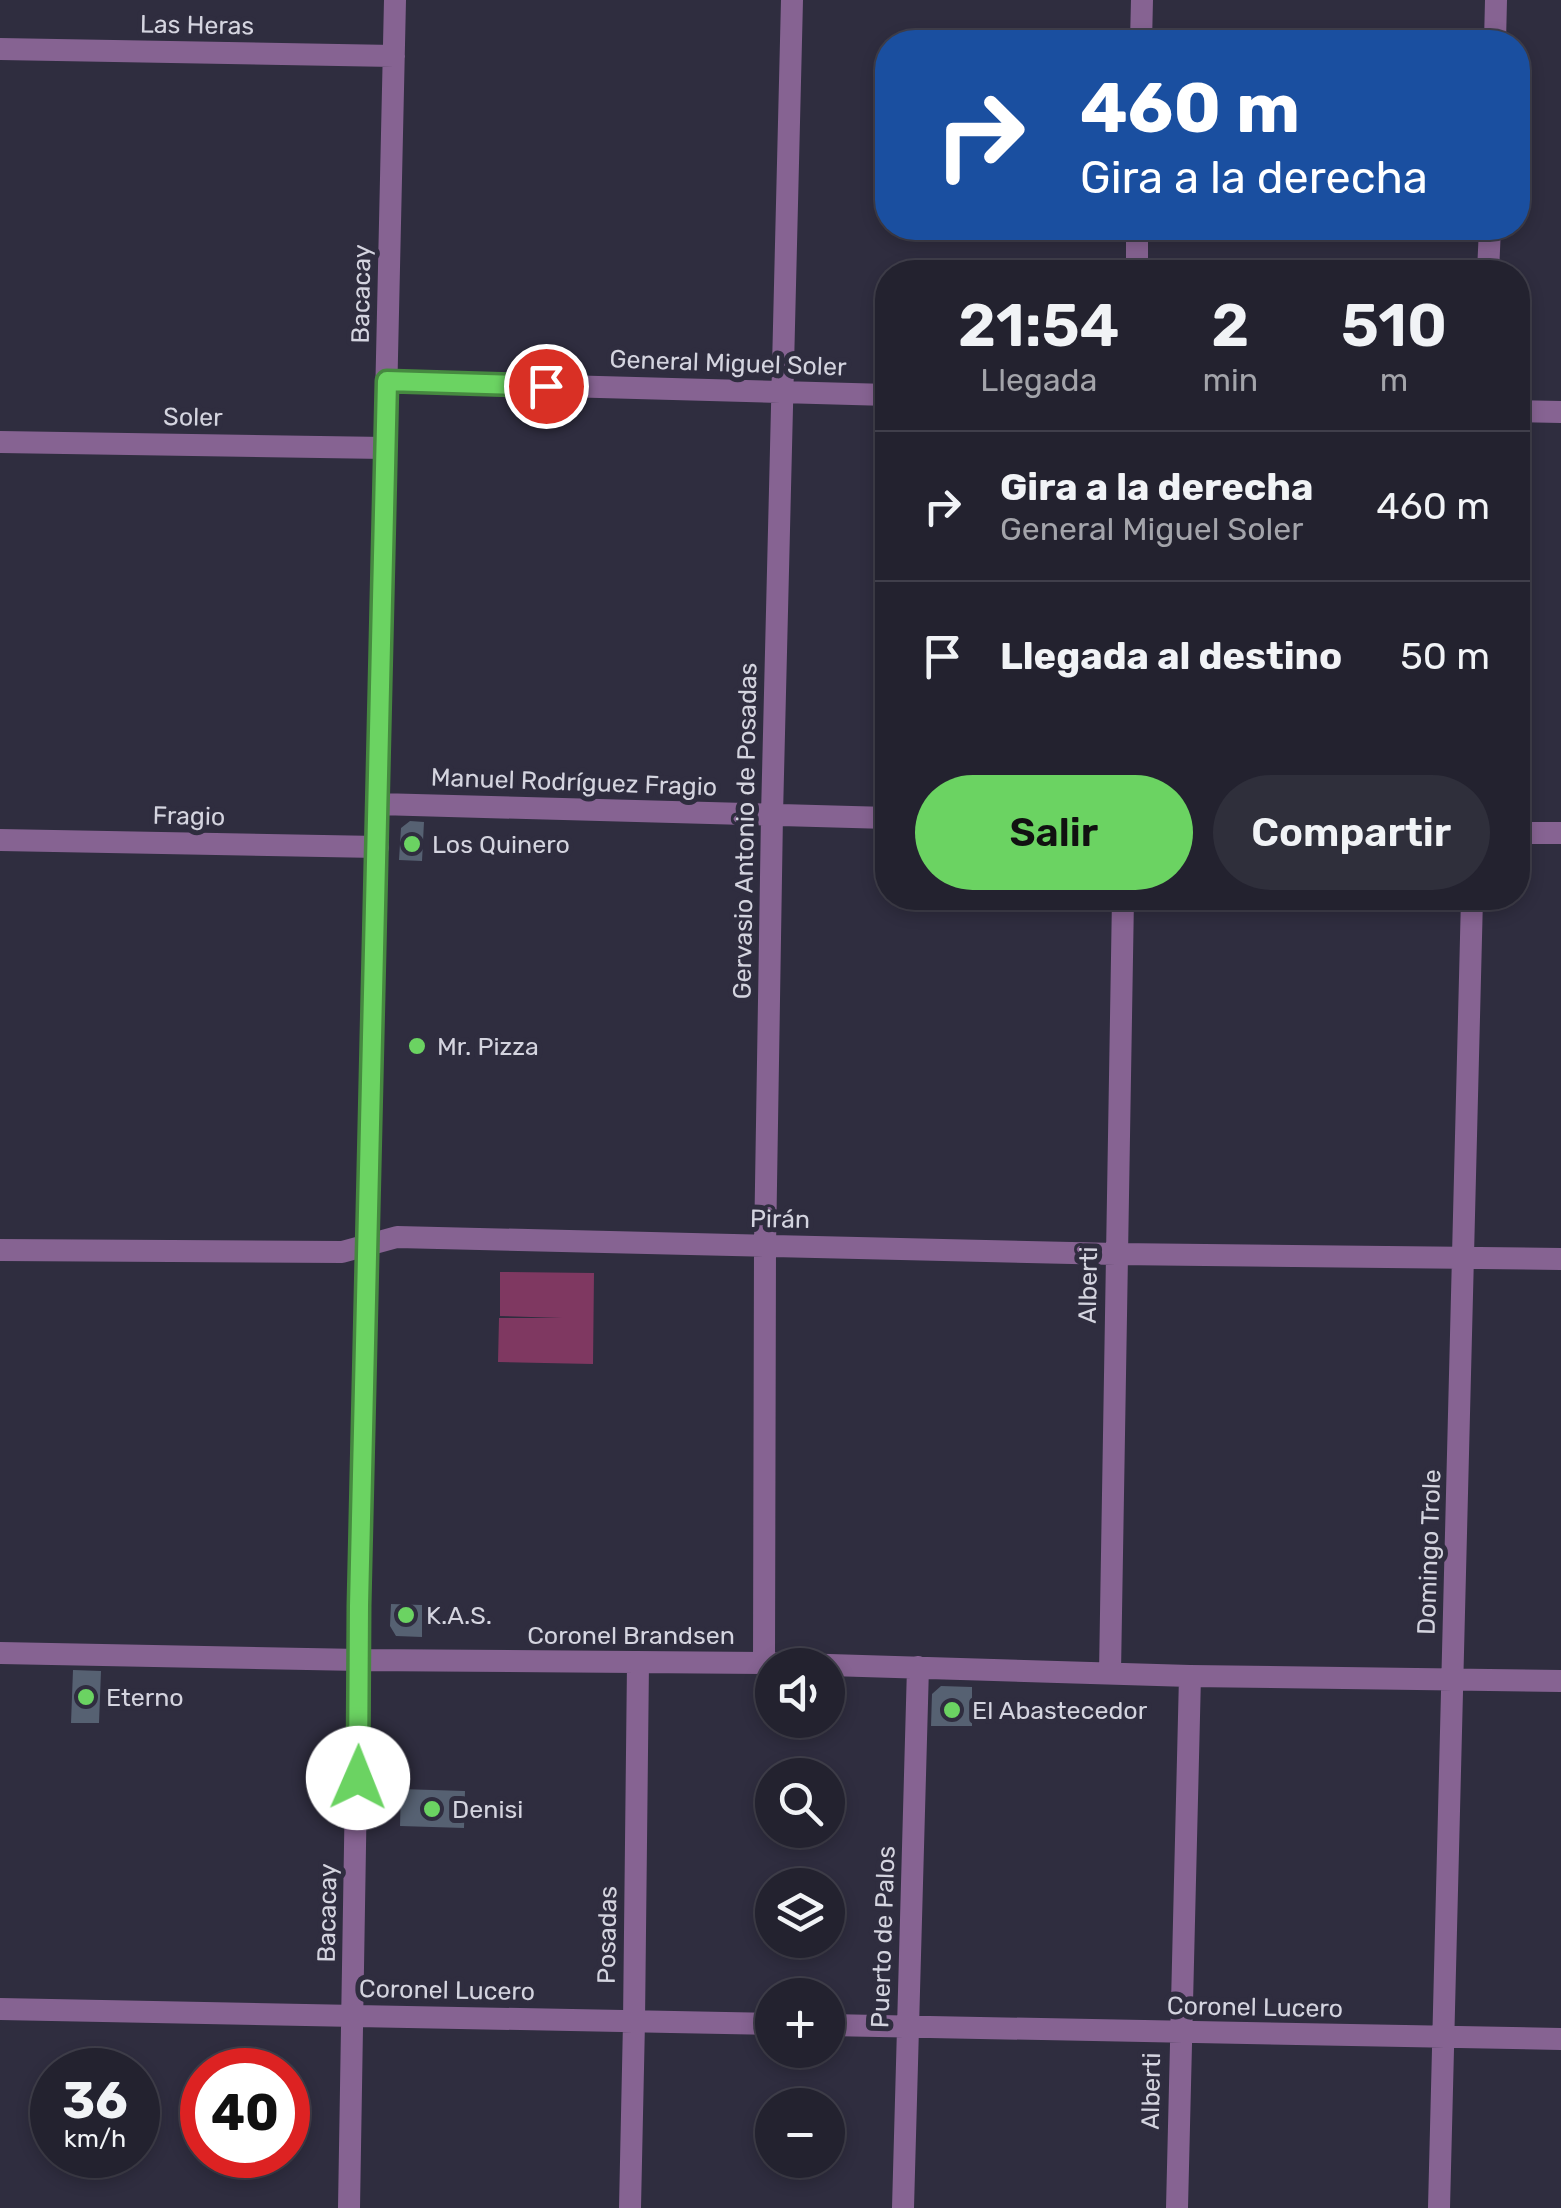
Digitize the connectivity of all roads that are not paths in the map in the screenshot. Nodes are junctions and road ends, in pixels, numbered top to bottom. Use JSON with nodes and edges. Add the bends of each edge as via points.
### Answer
{"nodes":[{"id":1,"x":395,"y":0,"type":"edge"},
{"id":2,"x":792,"y":0,"type":"edge"},
{"id":3,"x":1142,"y":0,"type":"edge"},
{"id":4,"x":1496,"y":0,"type":"edge"},
{"id":5,"x":1141,"y":30,"type":"edge"},
{"id":6,"x":1495,"y":30,"type":"edge"},
{"id":7,"x":0,"y":49,"type":"edge"},
{"id":8,"x":394,"y":56,"type":"junction"},
{"id":9,"x":387,"y":381,"type":"junction"},
{"id":10,"x":784,"y":393,"type":"junction"},
{"id":11,"x":875,"y":395,"type":"edge"},
{"id":12,"x":1530,"y":411,"type":"edge"},
{"id":13,"x":1561,"y":412,"type":"edge"},
{"id":14,"x":0,"y":442,"type":"edge"},
{"id":15,"x":386,"y":448,"type":"junction"},
{"id":16,"x":378,"y":804,"type":"junction"},
{"id":17,"x":772,"y":815,"type":"junction"},
{"id":18,"x":875,"y":818,"type":"edge"},
{"id":19,"x":1530,"y":833,"type":"edge"},
{"id":20,"x":1561,"y":834,"type":"edge"},
{"id":21,"x":0,"y":840,"type":"edge"},
{"id":22,"x":378,"y":846,"type":"junction"},
{"id":23,"x":1123,"y":910,"type":"edge"},
{"id":24,"x":1472,"y":910,"type":"edge"},
{"id":25,"x":369,"y":1246,"type":"junction"},
{"id":26,"x":765,"y":1247,"type":"junction"},
{"id":27,"x":0,"y":1250,"type":"edge"},
{"id":28,"x":1116,"y":1254,"type":"junction"},
{"id":29,"x":1465,"y":1258,"type":"junction"},
{"id":30,"x":1561,"y":1259,"type":"edge"},
{"id":31,"x":764,"y":1648,"type":"edge"},
{"id":32,"x":0,"y":1653,"type":"edge"},
{"id":33,"x":360,"y":1660,"type":"junction"},
{"id":34,"x":638,"y":1663,"type":"junction"},
{"id":35,"x":755,"y":1663,"type":"edge"},
{"id":36,"x":845,"y":1666,"type":"edge"},
{"id":37,"x":918,"y":1668,"type":"junction"},
{"id":38,"x":1110,"y":1673,"type":"junction"},
{"id":39,"x":1190,"y":1676,"type":"junction"},
{"id":40,"x":1454,"y":1680,"type":"junction"},
{"id":41,"x":1561,"y":1682,"type":"edge"},
{"id":42,"x":0,"y":2009,"type":"edge"},
{"id":43,"x":352,"y":2015,"type":"junction"},
{"id":44,"x":634,"y":2022,"type":"junction"},
{"id":45,"x":755,"y":2024,"type":"edge"},
{"id":46,"x":845,"y":2025,"type":"edge"},
{"id":47,"x":908,"y":2027,"type":"junction"},
{"id":48,"x":1180,"y":2033,"type":"junction"},
{"id":49,"x":1443,"y":2037,"type":"junction"},
{"id":50,"x":1561,"y":2039,"type":"edge"},
{"id":51,"x":349,"y":2208,"type":"edge"},
{"id":52,"x":630,"y":2208,"type":"edge"},
{"id":53,"x":903,"y":2208,"type":"edge"},
{"id":54,"x":1176,"y":2208,"type":"edge"},
{"id":55,"x":1438,"y":2208,"type":"edge"}],
"edges":[{"from":1,"to":8,"type":"street","name":"Bacacay"},
{"from":2,"to":10,"type":"street","name":"Gervasio Antonio de Posadas"},
{"from":3,"to":5,"type":"street"},
{"from":4,"to":6,"type":"street"},
{"from":7,"to":8,"type":"street","name":"Las Heras"},
{"from":8,"to":9,"type":"street","name":"Bacacay"},
{"from":9,"to":10,"type":"street","name":"General Miguel Soler"},
{"from":9,"to":15,"type":"street","name":"Bacacay"},
{"from":10,"to":11,"type":"street","name":"General Miguel Soler"},
{"from":10,"to":17,"type":"street","name":"Gervasio Antonio de Posadas"},
{"from":12,"to":13,"type":"street"},
{"from":14,"to":15,"type":"street","name":"Soler"},
{"from":15,"to":16,"type":"street","name":"Bacacay"},
{"from":16,"to":17,"type":"street","name":"Manuel Rodríguez Fragio"},
{"from":16,"to":22,"type":"street","name":"Bacacay"},
{"from":17,"to":18,"type":"street","name":"Manuel Rodríguez Fragio"},
{"from":17,"to":26,"type":"street","name":"Gervasio Antonio de Posadas"},
{"from":19,"to":20,"type":"street"},
{"from":21,"to":22,"type":"street","name":"Fragio"},
{"from":22,"to":25,"type":"street","name":"Bacacay"},
{"from":23,"to":28,"type":"street","name":"Alberti"},
{"from":24,"to":29,"type":"street","name":"Domingo Trole"},
{"from":25,"to":26,"type":"street","name":"Pirán","via":[[397,1237]]},
{"from":25,"to":27,"type":"street","name":"Pirán","via":[[342,1252]]},
{"from":25,"to":33,"type":"street","name":"Bacacay"},
{"from":26,"to":28,"type":"street","name":"Pirán"},
{"from":26,"to":31,"type":"street","name":"Gervasio Antonio de Posadas"},
{"from":28,"to":29,"type":"street","name":"Pirán"},
{"from":28,"to":38,"type":"street","name":"Alberti"},
{"from":29,"to":30,"type":"street","name":"Pirán"},
{"from":29,"to":40,"type":"street","name":"Domingo Trole"},
{"from":32,"to":33,"type":"street","name":"Coronel Brandsen"},
{"from":33,"to":34,"type":"street","name":"Coronel Brandsen"},
{"from":33,"to":43,"type":"street","name":"Bacacay"},
{"from":34,"to":35,"type":"street","name":"Coronel Brandsen"},
{"from":34,"to":44,"type":"street","name":"Posadas"},
{"from":36,"to":37,"type":"street","name":"Coronel Brandsen"},
{"from":37,"to":38,"type":"street","name":"Coronel Brandsen"},
{"from":37,"to":47,"type":"street","name":"Puerto de Palos"},
{"from":38,"to":39,"type":"street","name":"Coronel Brandsen"},
{"from":39,"to":40,"type":"street","name":"Coronel Brandsen"},
{"from":39,"to":48,"type":"street","name":"Alberti"},
{"from":40,"to":41,"type":"street","name":"Coronel Brandsen"},
{"from":40,"to":49,"type":"street","name":"Domingo Trole"},
{"from":42,"to":43,"type":"street","name":"Coronel Lucero"},
{"from":43,"to":44,"type":"street","name":"Coronel Lucero"},
{"from":43,"to":51,"type":"street","name":"Bacacay"},
{"from":44,"to":45,"type":"street","name":"Coronel Lucero"},
{"from":44,"to":52,"type":"street","name":"Posadas"},
{"from":46,"to":47,"type":"street","name":"Coronel Lucero"},
{"from":47,"to":48,"type":"street","name":"Coronel Lucero"},
{"from":47,"to":53,"type":"street","name":"Puerto de Palos"},
{"from":48,"to":49,"type":"street","name":"Coronel Lucero"},
{"from":48,"to":54,"type":"street","name":"Alberti"},
{"from":49,"to":50,"type":"street","name":"Coronel Lucero"},
{"from":49,"to":55,"type":"street","name":"Domingo Trole"}]}
